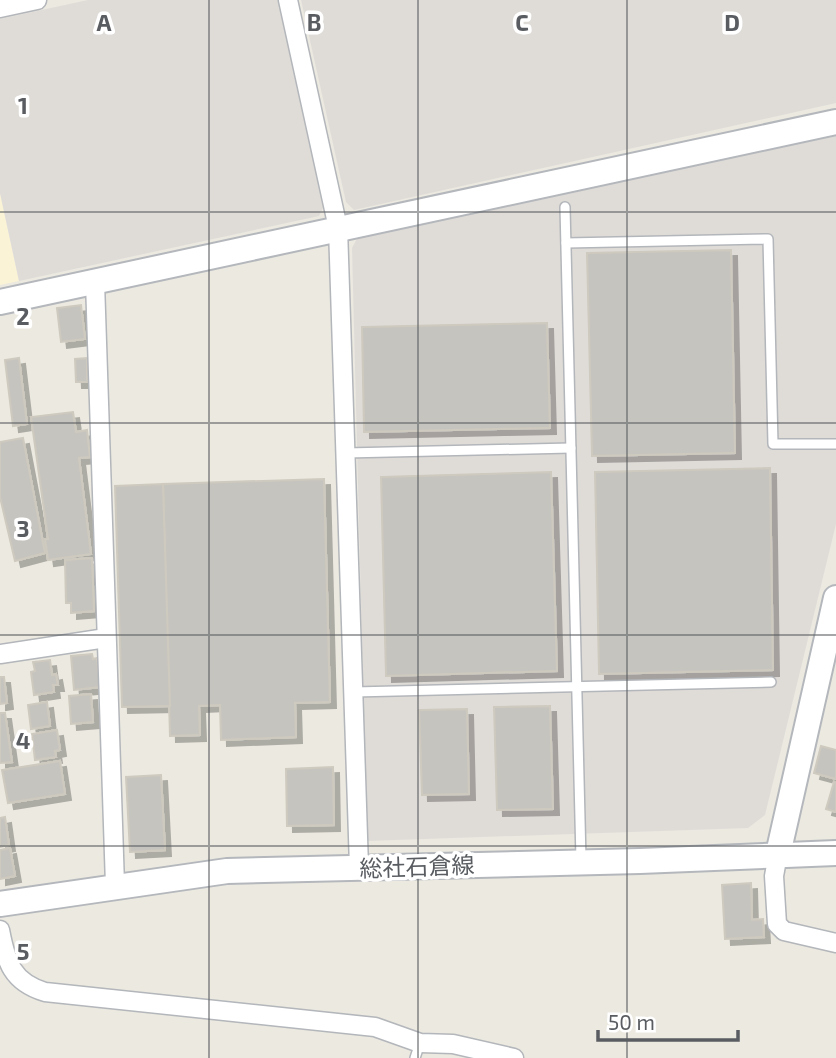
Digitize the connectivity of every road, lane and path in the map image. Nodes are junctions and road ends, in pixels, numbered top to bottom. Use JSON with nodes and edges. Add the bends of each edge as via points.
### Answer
{"nodes":[{"id":1,"x":37,"y":0,"type":"edge"},
{"id":2,"x":288,"y":0,"type":"edge"},
{"id":3,"x":0,"y":8,"type":"edge"},
{"id":4,"x":836,"y":122,"type":"edge"},
{"id":5,"x":565,"y":207,"type":"dead end"},
{"id":6,"x":338,"y":228,"type":"junction"},
{"id":7,"x":566,"y":243,"type":"junction"},
{"id":8,"x":95,"y":282,"type":"junction"},
{"id":9,"x":0,"y":302,"type":"edge"},
{"id":10,"x":836,"y":444,"type":"edge"},
{"id":11,"x":570,"y":447,"type":"junction"},
{"id":12,"x":346,"y":453,"type":"junction"},
{"id":13,"x":836,"y":598,"type":"edge"},
{"id":14,"x":106,"y":638,"type":"junction"},
{"id":15,"x":0,"y":654,"type":"edge"},
{"id":16,"x":771,"y":682,"type":"dead end"},
{"id":17,"x":577,"y":685,"type":"junction"},
{"id":18,"x":354,"y":692,"type":"junction"},
{"id":19,"x":836,"y":853,"type":"edge"},
{"id":20,"x":778,"y":854,"type":"junction"},
{"id":21,"x":581,"y":861,"type":"junction"},
{"id":22,"x":359,"y":867,"type":"junction"},
{"id":23,"x":116,"y":885,"type":"junction"},
{"id":24,"x":0,"y":904,"type":"edge"},
{"id":25,"x":0,"y":930,"type":"edge"},
{"id":26,"x":836,"y":943,"type":"edge"},
{"id":27,"x":418,"y":1051,"type":"edge"},
{"id":28,"x":514,"y":1058,"type":"edge"}],
"edges":[{"from":1,"to":3,"type":"street"},
{"from":2,"to":6,"type":"street"},
{"from":4,"to":6,"type":"street"},
{"from":5,"to":7,"type":"lane"},
{"from":6,"to":8,"type":"street"},
{"from":6,"to":12,"type":"street"},
{"from":7,"to":10,"type":"lane","via":[[768,239],[773,444]]},
{"from":7,"to":11,"type":"lane"},
{"from":8,"to":9,"type":"street"},
{"from":8,"to":14,"type":"street"},
{"from":11,"to":12,"type":"lane"},
{"from":11,"to":17,"type":"lane"},
{"from":12,"to":18,"type":"street"},
{"from":13,"to":20,"type":"street"},
{"from":14,"to":15,"type":"street"},
{"from":14,"to":23,"type":"street"},
{"from":16,"to":17,"type":"lane"},
{"from":17,"to":18,"type":"lane"},
{"from":17,"to":21,"type":"lane"},
{"from":18,"to":22,"type":"street"},
{"from":19,"to":20,"type":"street","name":"総社石倉線"},
{"from":20,"to":21,"type":"street","name":"総社石倉線"},
{"from":20,"to":26,"type":"street","via":[[774,876],[777,924],[784,931]]},
{"from":21,"to":22,"type":"street","name":"総社石倉線"},
{"from":22,"to":23,"type":"street","name":"総社石倉線","via":[[227,871]]},
{"from":23,"to":24,"type":"street","name":"総社石倉線"},
{"from":25,"to":27,"type":"street","via":[[15,977],[45,992],[375,1027]]},
{"from":27,"to":28,"type":"street","via":[[453,1044]]}]}
